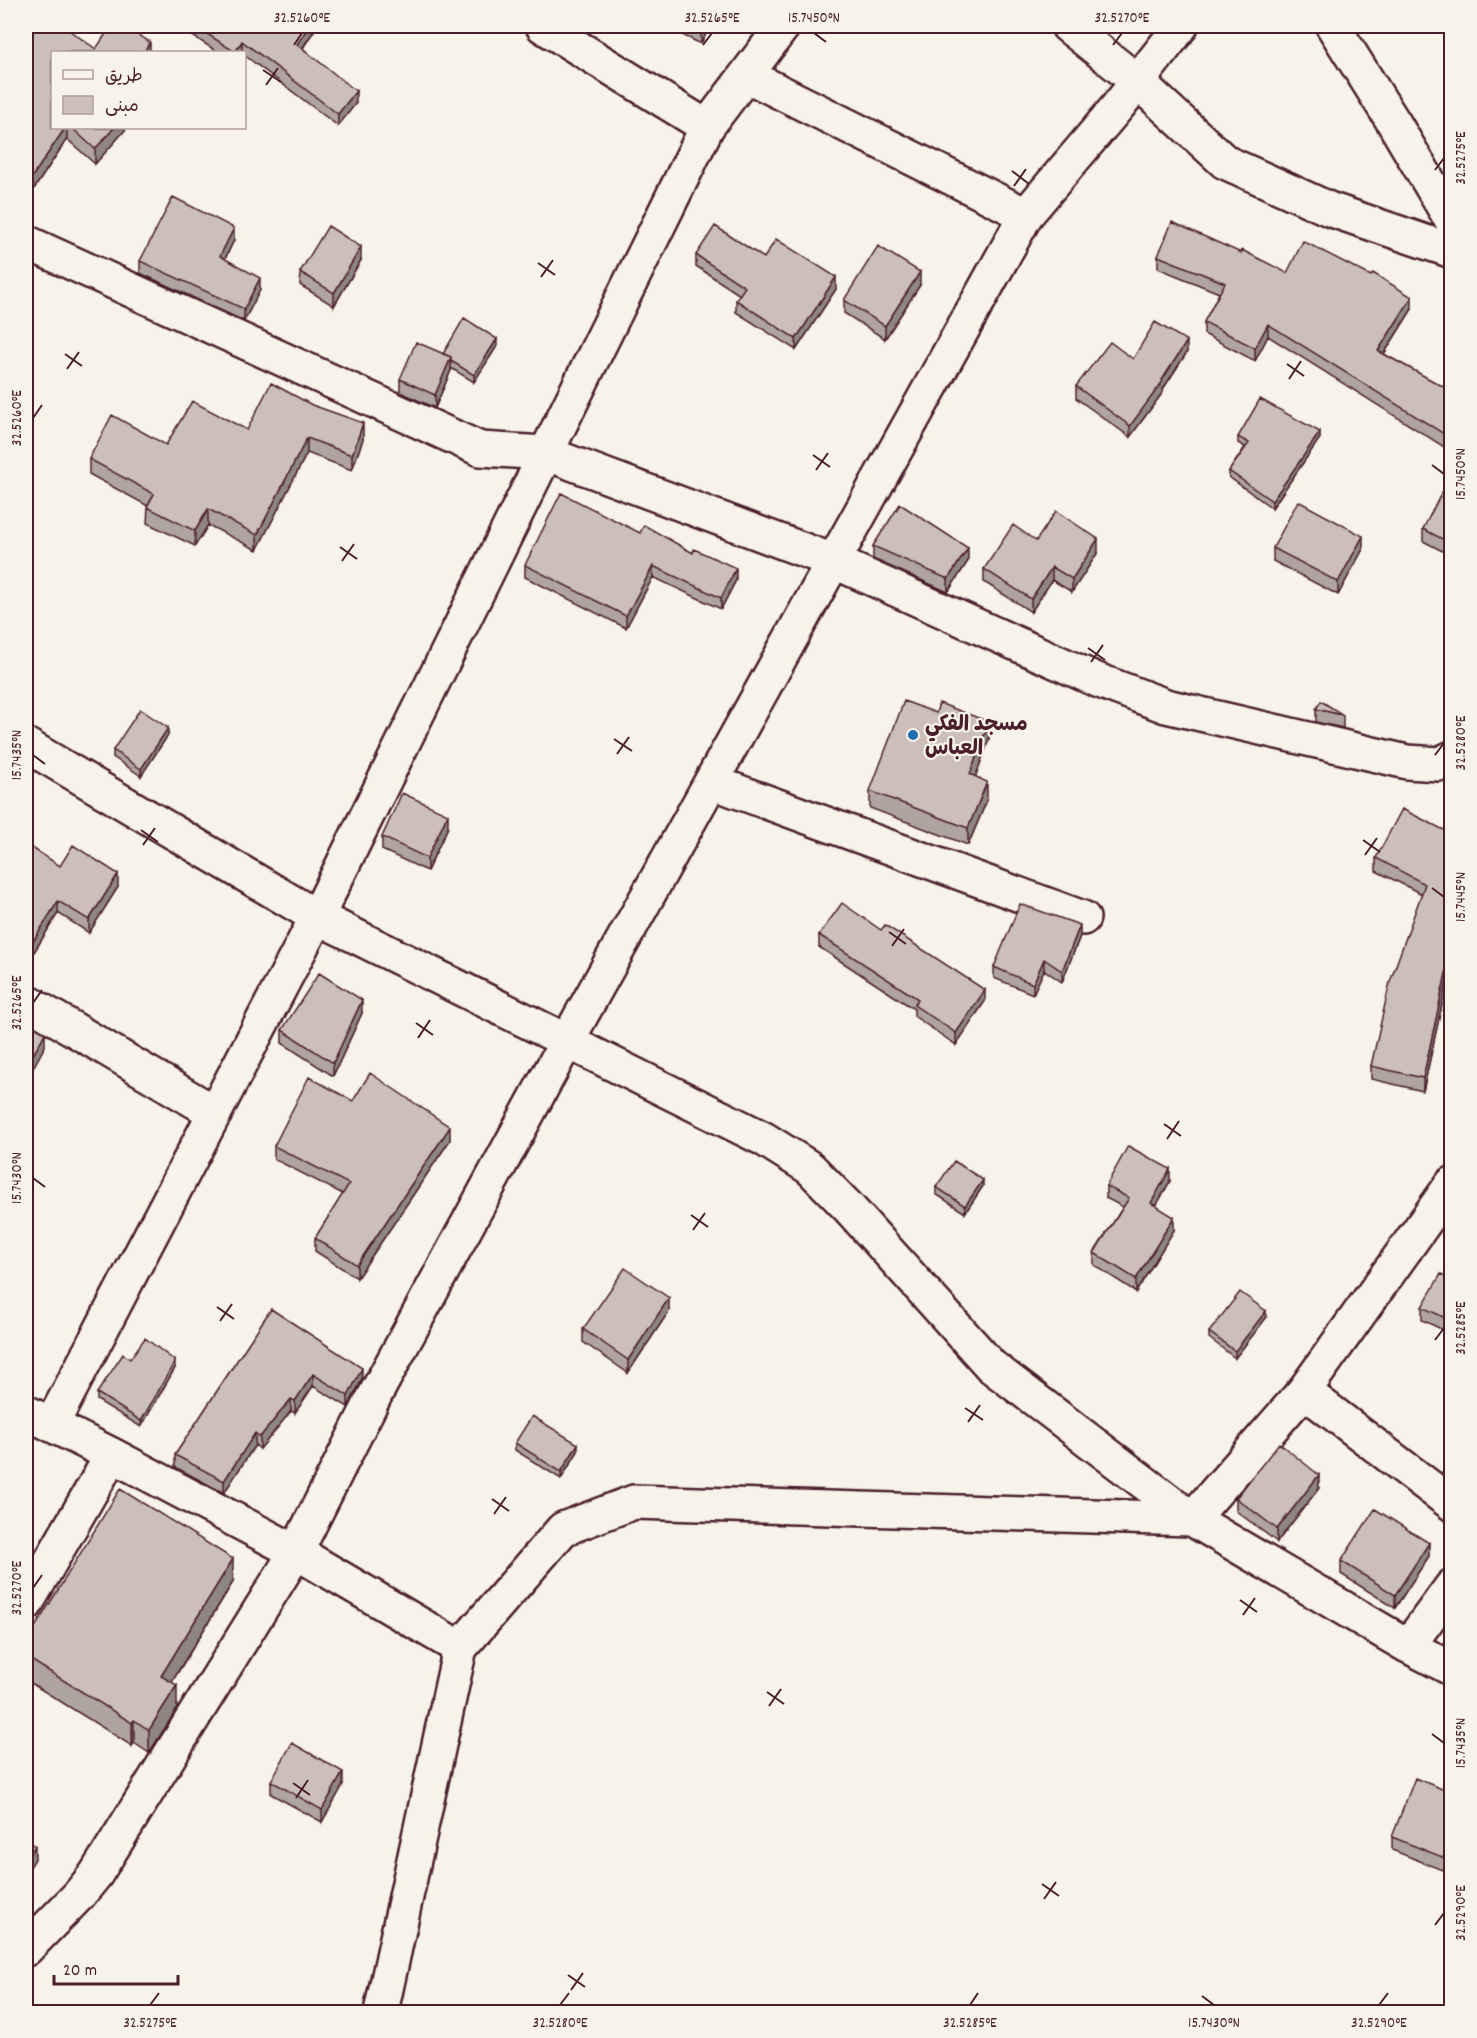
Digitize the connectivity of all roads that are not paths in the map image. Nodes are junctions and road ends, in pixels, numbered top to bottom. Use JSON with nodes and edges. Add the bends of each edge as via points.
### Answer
{"nodes":[{"id":1,"x":543,"y":26,"type":"edge"},
{"id":2,"x":783,"y":26,"type":"edge"},
{"id":3,"x":1068,"y":26,"type":"edge"},
{"id":4,"x":1181,"y":26,"type":"edge"},
{"id":5,"x":1333,"y":26,"type":"edge"},
{"id":6,"x":746,"y":75,"type":"junction"},
{"id":7,"x":1137,"y":81,"type":"junction"},
{"id":8,"x":707,"y":127,"type":"junction"},
{"id":9,"x":1026,"y":215,"type":"junction"},
{"id":10,"x":1452,"y":221,"type":"edge"},
{"id":11,"x":26,"y":242,"type":"edge"},
{"id":12,"x":1452,"y":251,"type":"edge"},
{"id":13,"x":545,"y":453,"type":"junction"},
{"id":14,"x":833,"y":561,"type":"junction"},
{"id":15,"x":26,"y":745,"type":"edge"},
{"id":16,"x":1452,"y":759,"type":"edge"},
{"id":17,"x":712,"y":782,"type":"junction"},
{"id":18,"x":317,"y":916,"type":"junction"},
{"id":19,"x":1083,"y":918,"type":"dead end"},
{"id":20,"x":26,"y":1001,"type":"edge"},
{"id":21,"x":567,"y":1041,"type":"junction"},
{"id":22,"x":215,"y":1113,"type":"junction"},
{"id":23,"x":1452,"y":1184,"type":"edge"},
{"id":24,"x":1304,"y":1391,"type":"junction"},
{"id":25,"x":39,"y":1418,"type":"edge"},
{"id":26,"x":111,"y":1455,"type":"junction"},
{"id":27,"x":1452,"y":1504,"type":"edge"},
{"id":28,"x":1192,"y":1519,"type":"junction"},
{"id":29,"x":296,"y":1551,"type":"junction"},
{"id":30,"x":1452,"y":1586,"type":"edge"},
{"id":31,"x":26,"y":1604,"type":"edge"},
{"id":32,"x":1408,"y":1646,"type":"junction"},
{"id":33,"x":460,"y":1648,"type":"junction"},
{"id":34,"x":1452,"y":1669,"type":"edge"},
{"id":35,"x":26,"y":1949,"type":"edge"},
{"id":36,"x":381,"y":2013,"type":"edge"}],
"edges":[{"from":1,"to":8,"type":"street"},
{"from":2,"to":6,"type":"street"},
{"from":3,"to":7,"type":"street"},
{"from":4,"to":7,"type":"street"},
{"from":5,"to":10,"type":"street"},
{"from":6,"to":8,"type":"street"},
{"from":6,"to":9,"type":"street"},
{"from":7,"to":9,"type":"street"},
{"from":7,"to":12,"type":"street","via":[[1226,162],[1329,209]]},
{"from":8,"to":13,"type":"street"},
{"from":9,"to":14,"type":"street"},
{"from":11,"to":13,"type":"street","via":[[480,449]]},
{"from":13,"to":14,"type":"street"},
{"from":13,"to":18,"type":"street"},
{"from":14,"to":16,"type":"street","via":[[1097,680],[1166,706],[1407,762],[1439,764]]},
{"from":14,"to":17,"type":"street"},
{"from":15,"to":18,"type":"street"},
{"from":17,"to":19,"type":"street"},
{"from":17,"to":21,"type":"street"},
{"from":18,"to":21,"type":"street"},
{"from":18,"to":22,"type":"street"},
{"from":20,"to":22,"type":"street"},
{"from":21,"to":28,"type":"street","via":[[764,1139],[810,1168],[991,1366]]},
{"from":21,"to":29,"type":"street","via":[[375,1395]]},
{"from":22,"to":25,"type":"street"},
{"from":23,"to":24,"type":"street"},
{"from":24,"to":27,"type":"street"},
{"from":24,"to":28,"type":"street"},
{"from":25,"to":26,"type":"street"},
{"from":26,"to":29,"type":"street"},
{"from":26,"to":31,"type":"street"},
{"from":28,"to":32,"type":"street"},
{"from":28,"to":33,"type":"street","via":[[634,1502],[563,1530]]},
{"from":29,"to":33,"type":"street"},
{"from":29,"to":35,"type":"street","via":[[96,1874]]},
{"from":30,"to":32,"type":"street"},
{"from":32,"to":34,"type":"street"},
{"from":33,"to":36,"type":"street"}]}
